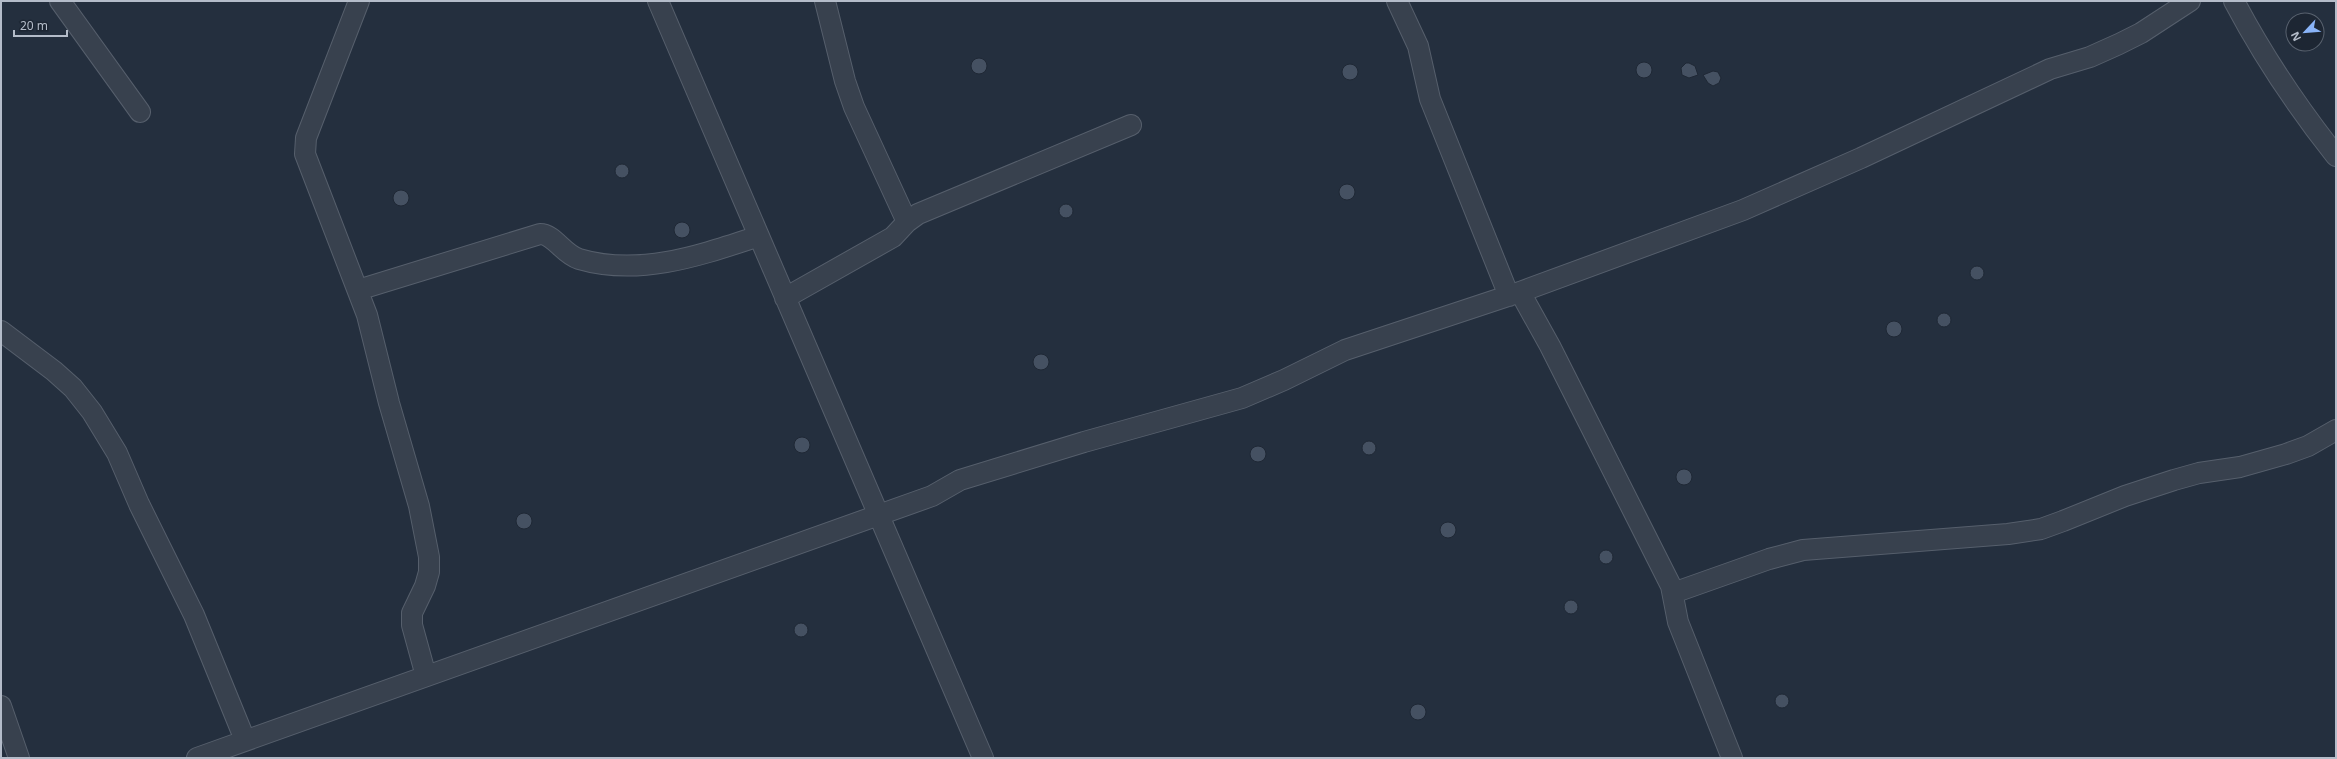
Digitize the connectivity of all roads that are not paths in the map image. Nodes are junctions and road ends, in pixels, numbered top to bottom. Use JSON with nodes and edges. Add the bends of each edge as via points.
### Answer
{"nodes":[{"id":1,"x":60,"y":1,"type":"edge"},
{"id":2,"x":359,"y":1,"type":"edge"},
{"id":3,"x":658,"y":1,"type":"edge"},
{"id":4,"x":825,"y":1,"type":"edge"},
{"id":5,"x":1397,"y":1,"type":"edge"},
{"id":6,"x":2190,"y":1,"type":"edge"},
{"id":7,"x":2234,"y":1,"type":"edge"},
{"id":8,"x":140,"y":112,"type":"dead end"},
{"id":9,"x":1131,"y":125,"type":"dead end"},
{"id":10,"x":2336,"y":156,"type":"edge"},
{"id":11,"x":907,"y":222,"type":"junction"},
{"id":12,"x":759,"y":236,"type":"junction"},
{"id":13,"x":358,"y":290,"type":"junction"},
{"id":14,"x":1515,"y":294,"type":"junction"},
{"id":15,"x":785,"y":298,"type":"junction"},
{"id":16,"x":1,"y":331,"type":"edge"},
{"id":17,"x":2336,"y":430,"type":"edge"},
{"id":18,"x":877,"y":514,"type":"junction"},
{"id":19,"x":1673,"y":594,"type":"junction"},
{"id":20,"x":426,"y":676,"type":"junction"},
{"id":21,"x":1,"y":706,"type":"edge"},
{"id":22,"x":245,"y":740,"type":"junction"},
{"id":23,"x":19,"y":758,"type":"edge"},
{"id":24,"x":197,"y":758,"type":"edge"},
{"id":25,"x":983,"y":758,"type":"edge"},
{"id":26,"x":1732,"y":758,"type":"edge"}],
"edges":[{"from":1,"to":8,"type":"street"},
{"from":2,"to":13,"type":"street","via":[[305,146],[305,154]]},
{"from":3,"to":12,"type":"street"},
{"from":4,"to":11,"type":"street","via":[[854,107]]},
{"from":5,"to":14,"type":"street","via":[[1418,46],[1430,99]]},
{"from":6,"to":14,"type":"street","via":[[2119,44],[2090,57],[2043,72],[1862,158],[1750,207]]},
{"from":7,"to":10,"type":"street","via":[[2266,57]]},
{"from":9,"to":11,"type":"street","via":[[918,214]]},
{"from":11,"to":15,"type":"street","via":[[893,237]]},
{"from":12,"to":13,"type":"street","via":[[694,257],[660,264],[616,266],[571,256],[550,236],[540,234]]},
{"from":12,"to":15,"type":"street"},
{"from":13,"to":20,"type":"street","via":[[419,506],[429,556],[425,586],[412,613],[412,626]]},
{"from":14,"to":18,"type":"street","via":[[1345,350],[1242,398],[1129,428],[960,480],[932,496]]},
{"from":14,"to":19,"type":"street","via":[[1550,346]]},
{"from":15,"to":18,"type":"street"},
{"from":16,"to":22,"type":"street","via":[[73,388],[92,412],[117,453],[194,614]]},
{"from":17,"to":19,"type":"street","via":[[2308,446],[2286,454],[2240,467],[2199,473],[2174,480],[2041,529],[2008,534],[1803,550],[1769,559]]},
{"from":18,"to":20,"type":"street"},
{"from":18,"to":25,"type":"street"},
{"from":19,"to":26,"type":"street","via":[[1678,622]]},
{"from":20,"to":22,"type":"street"},
{"from":21,"to":23,"type":"street"},
{"from":22,"to":24,"type":"street"}]}
